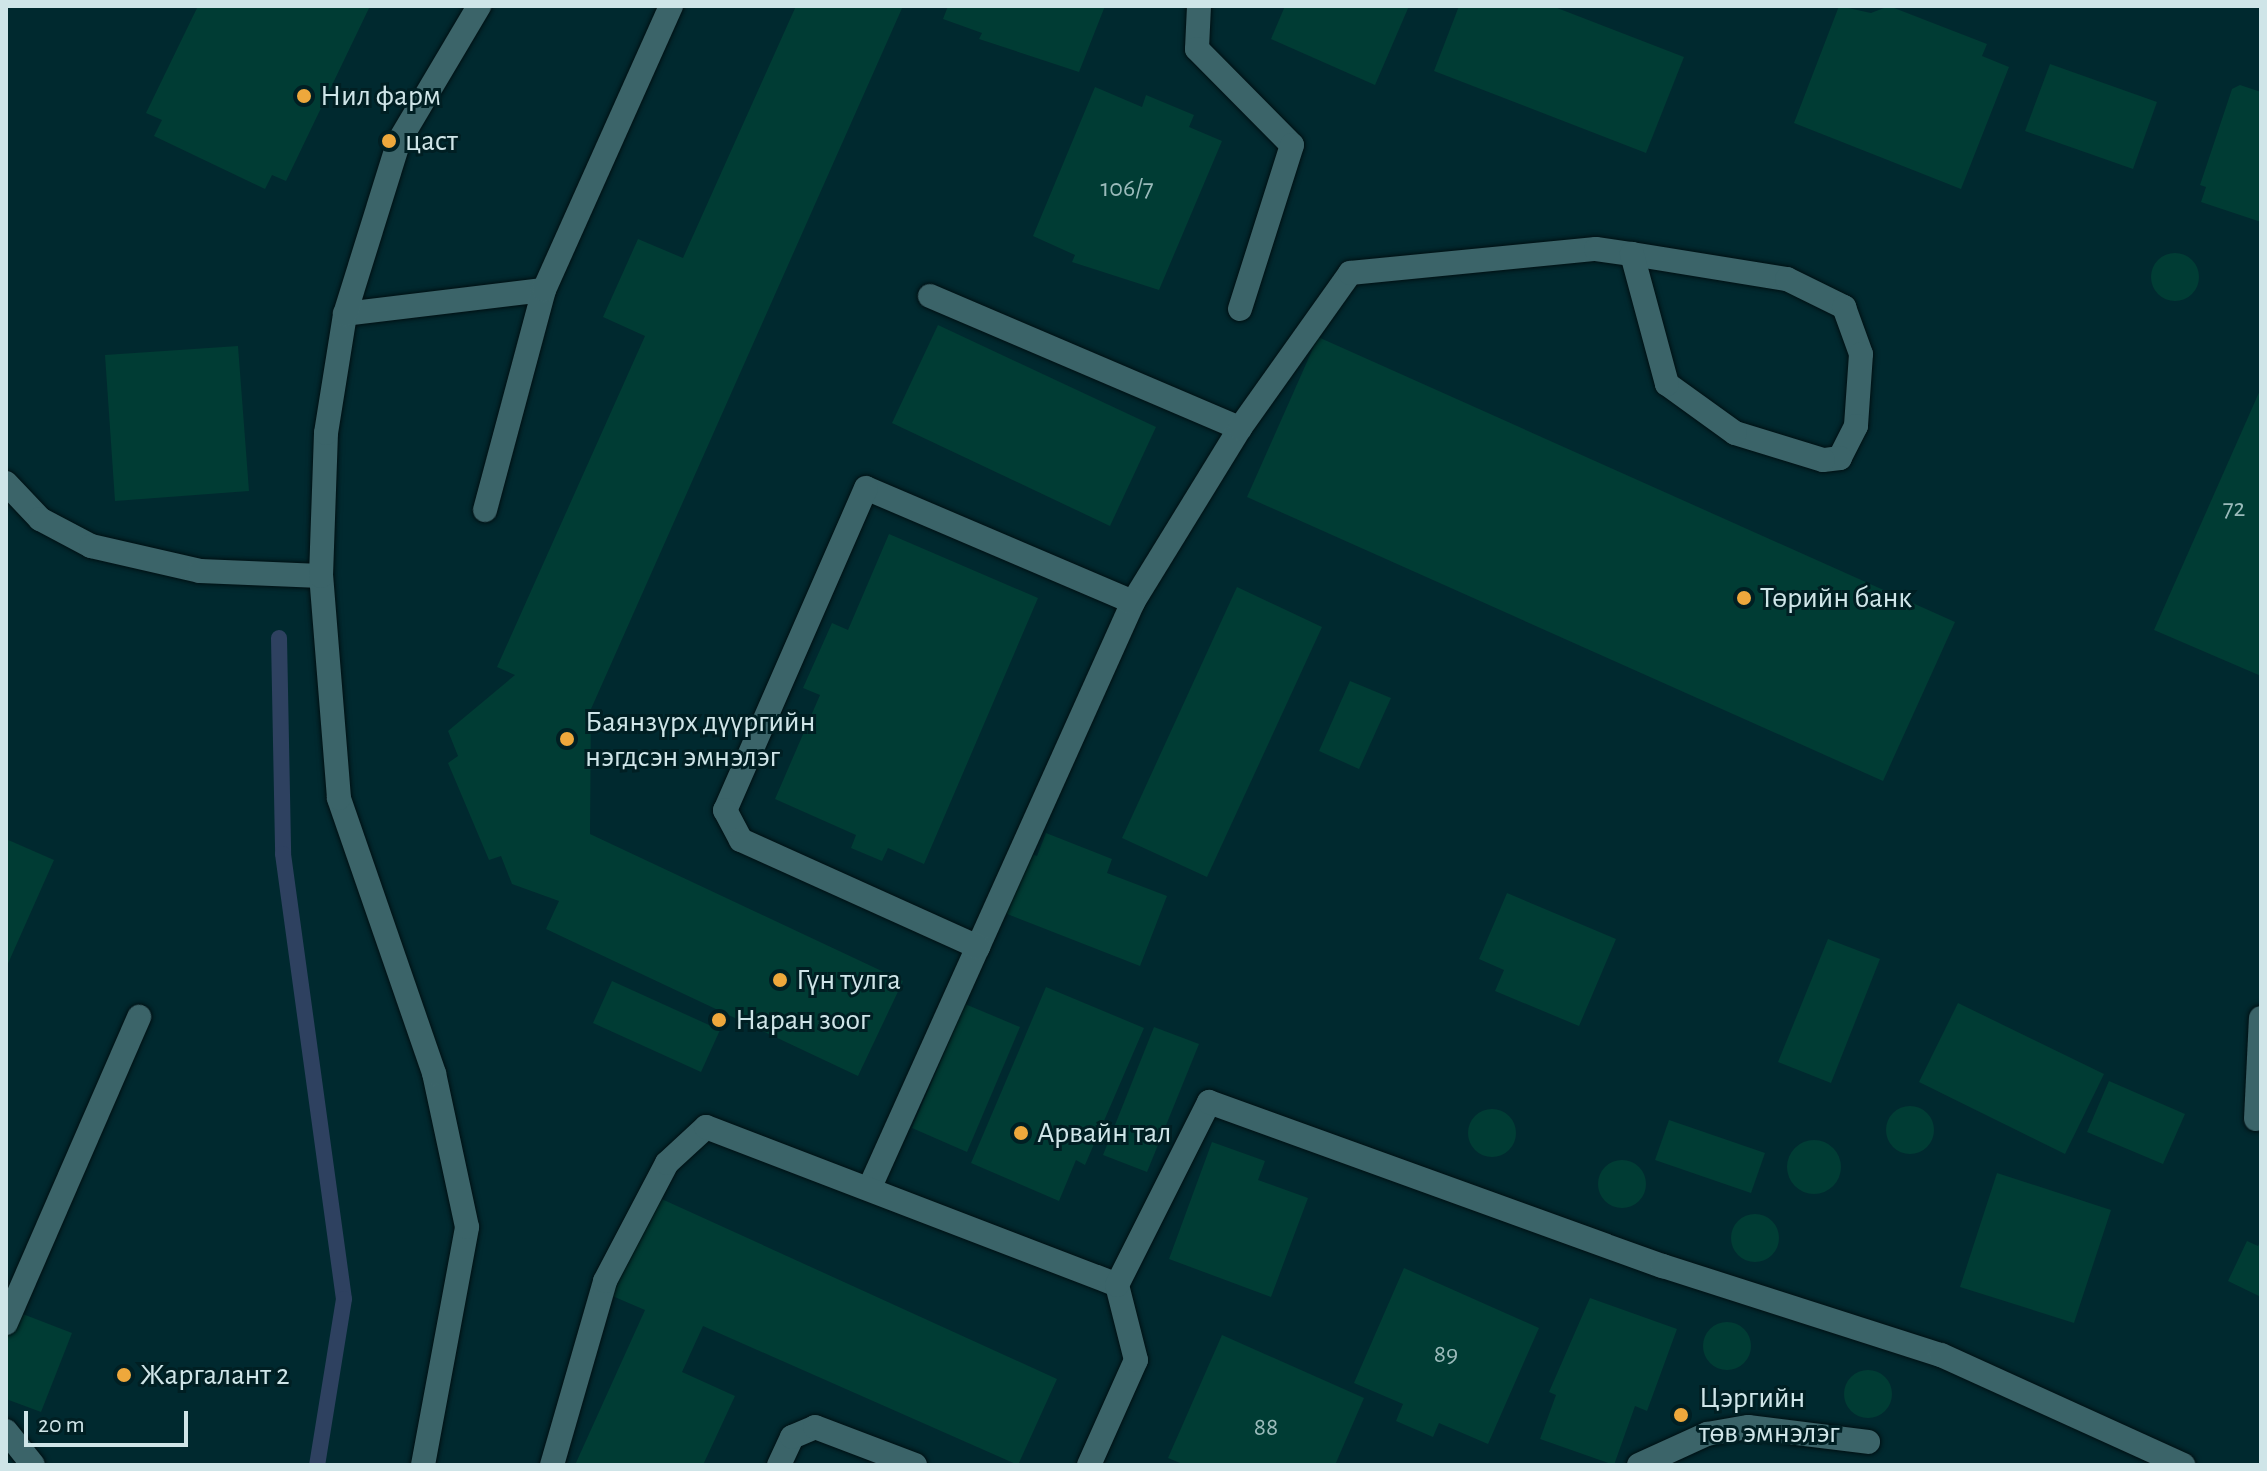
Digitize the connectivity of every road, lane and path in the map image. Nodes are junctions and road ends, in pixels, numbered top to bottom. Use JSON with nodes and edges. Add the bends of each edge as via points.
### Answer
{"nodes":[{"id":1,"x":479,"y":6,"type":"edge"},
{"id":2,"x":671,"y":6,"type":"edge"},
{"id":3,"x":1199,"y":6,"type":"edge"},
{"id":4,"x":1632,"y":254,"type":"junction"},
{"id":5,"x":544,"y":290,"type":"junction"},
{"id":6,"x":930,"y":296,"type":"dead end"},
{"id":7,"x":1240,"y":309,"type":"dead end"},
{"id":8,"x":345,"y":314,"type":"junction"},
{"id":9,"x":1240,"y":428,"type":"junction"},
{"id":10,"x":6,"y":483,"type":"edge"},
{"id":11,"x":485,"y":510,"type":"dead end"},
{"id":12,"x":321,"y":576,"type":"junction"},
{"id":13,"x":1133,"y":602,"type":"junction"},
{"id":14,"x":978,"y":947,"type":"junction"},
{"id":15,"x":139,"y":1017,"type":"dead end"},
{"id":16,"x":2261,"y":1018,"type":"edge"},
{"id":17,"x":2256,"y":1119,"type":"dead end"},
{"id":18,"x":870,"y":1187,"type":"junction"},
{"id":19,"x":1117,"y":1285,"type":"junction"},
{"id":20,"x":6,"y":1323,"type":"edge"},
{"id":21,"x":6,"y":1431,"type":"edge"},
{"id":22,"x":1868,"y":1442,"type":"dead end"},
{"id":23,"x":33,"y":1465,"type":"edge"},
{"id":24,"x":423,"y":1465,"type":"edge"},
{"id":25,"x":552,"y":1465,"type":"edge"},
{"id":26,"x":779,"y":1465,"type":"edge"},
{"id":27,"x":915,"y":1465,"type":"edge"},
{"id":28,"x":1089,"y":1465,"type":"edge"},
{"id":29,"x":1639,"y":1465,"type":"edge"},
{"id":30,"x":2183,"y":1465,"type":"edge"}],
"edges":[{"from":1,"to":8,"type":"street","via":[[399,141]]},
{"from":2,"to":5,"type":"street"},
{"from":3,"to":7,"type":"street","via":[[1197,49],[1292,145]]},
{"from":4,"to":4,"type":"street","via":[[1787,279],[1844,307],[1861,354],[1856,426],[1840,458],[1823,460],[1735,433],[1667,384]]},
{"from":4,"to":9,"type":"street","via":[[1596,249],[1350,273]]},
{"from":5,"to":8,"type":"street"},
{"from":5,"to":11,"type":"street"},
{"from":6,"to":9,"type":"street"},
{"from":8,"to":12,"type":"street","via":[[326,433]]},
{"from":9,"to":13,"type":"street"},
{"from":10,"to":12,"type":"street","via":[[40,519],[91,546],[200,571]]},
{"from":12,"to":24,"type":"street","via":[[339,798],[434,1073],[467,1227]]},
{"from":13,"to":14,"type":"street"},
{"from":13,"to":14,"type":"street","via":[[866,488],[725,810],[741,840]]},
{"from":14,"to":18,"type":"street"},
{"from":15,"to":20,"type":"street"},
{"from":16,"to":17,"type":"street"},
{"from":18,"to":19,"type":"street"},
{"from":18,"to":25,"type":"street","via":[[706,1127],[685,1139],[605,1281]]},
{"from":19,"to":28,"type":"street","via":[[1136,1360]]},
{"from":19,"to":30,"type":"street","via":[[1209,1102],[1663,1266],[1941,1355]]},
{"from":21,"to":23,"type":"street"},
{"from":22,"to":29,"type":"street","via":[[1748,1427],[1707,1434]]},
{"from":26,"to":27,"type":"street","via":[[792,1437],[815,1427]]}]}
